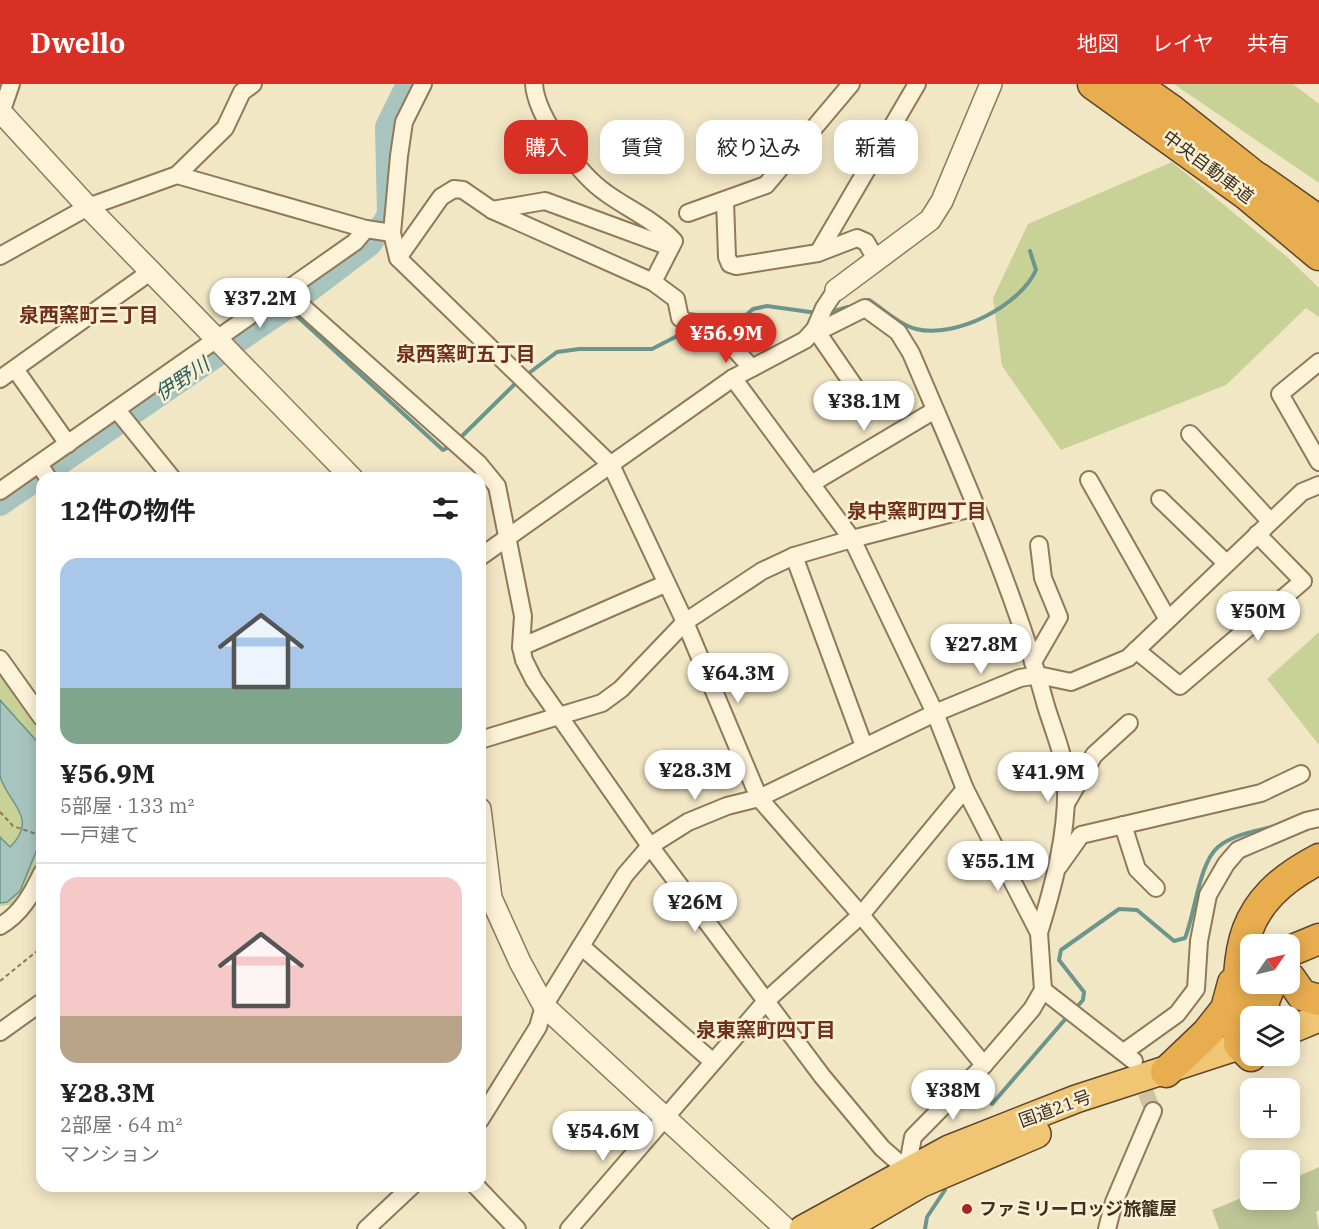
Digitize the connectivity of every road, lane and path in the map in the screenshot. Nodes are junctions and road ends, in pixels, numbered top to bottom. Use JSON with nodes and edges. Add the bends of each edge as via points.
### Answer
{"nodes":[{"id":1,"x":11,"y":84,"type":"edge"},
{"id":2,"x":423,"y":84,"type":"edge"},
{"id":3,"x":534,"y":84,"type":"edge"},
{"id":4,"x":851,"y":84,"type":"edge"},
{"id":5,"x":917,"y":84,"type":"edge"},
{"id":6,"x":990,"y":84,"type":"edge"},
{"id":7,"x":1094,"y":84,"type":"edge"},
{"id":8,"x":1134,"y":84,"type":"edge"},
{"id":9,"x":248,"y":86,"type":"edge"},
{"id":10,"x":1,"y":114,"type":"edge"},
{"id":11,"x":177,"y":175,"type":"junction"},
{"id":12,"x":1258,"y":178,"type":"junction"},
{"id":13,"x":725,"y":201,"type":"junction"},
{"id":14,"x":88,"y":207,"type":"junction"},
{"id":15,"x":492,"y":210,"type":"junction"},
{"id":16,"x":688,"y":213,"type":"dead end"},
{"id":17,"x":1319,"y":221,"type":"edge"},
{"id":18,"x":366,"y":229,"type":"junction"},
{"id":19,"x":392,"y":233,"type":"junction"},
{"id":20,"x":670,"y":247,"type":"junction"},
{"id":21,"x":1318,"y":247,"type":"edge"},
{"id":22,"x":818,"y":253,"type":"junction"},
{"id":23,"x":0,"y":256,"type":"edge"},
{"id":24,"x":398,"y":258,"type":"junction"},
{"id":25,"x":878,"y":261,"type":"junction"},
{"id":26,"x":150,"y":272,"type":"junction"},
{"id":27,"x":653,"y":282,"type":"junction"},
{"id":28,"x":836,"y":290,"type":"joint"},
{"id":29,"x":285,"y":291,"type":"junction"},
{"id":30,"x":820,"y":319,"type":"junction"},
{"id":31,"x":216,"y":338,"type":"junction"},
{"id":32,"x":1319,"y":362,"type":"edge"},
{"id":33,"x":752,"y":368,"type":"junction"},
{"id":34,"x":15,"y":369,"type":"junction"},
{"id":35,"x":733,"y":378,"type":"junction"},
{"id":36,"x":0,"y":379,"type":"edge"},
{"id":37,"x":859,"y":393,"type":"dead end"},
{"id":38,"x":117,"y":410,"type":"junction"},
{"id":39,"x":935,"y":410,"type":"junction"},
{"id":40,"x":1190,"y":434,"type":"dead end"},
{"id":41,"x":68,"y":444,"type":"junction"},
{"id":42,"x":1319,"y":462,"type":"edge"},
{"id":43,"x":611,"y":465,"type":"junction"},
{"id":44,"x":43,"y":471,"type":"edge"},
{"id":45,"x":167,"y":472,"type":"edge"},
{"id":46,"x":346,"y":472,"type":"edge"},
{"id":47,"x":485,"y":472,"type":"edge"},
{"id":48,"x":486,"y":473,"type":"edge"},
{"id":49,"x":36,"y":474,"type":"edge"},
{"id":50,"x":1089,"y":480,"type":"dead end"},
{"id":51,"x":811,"y":484,"type":"junction"},
{"id":52,"x":0,"y":491,"type":"edge"},
{"id":53,"x":1315,"y":492,"type":"edge"},
{"id":54,"x":1160,"y":499,"type":"dead end"},
{"id":55,"x":976,"y":507,"type":"junction"},
{"id":56,"x":1270,"y":521,"type":"junction"},
{"id":57,"x":1257,"y":534,"type":"junction"},
{"id":58,"x":509,"y":538,"type":"junction"},
{"id":59,"x":852,"y":539,"type":"junction"},
{"id":60,"x":1039,"y":545,"type":"dead end"},
{"id":61,"x":486,"y":553,"type":"edge"},
{"id":62,"x":794,"y":556,"type":"junction"},
{"id":63,"x":1226,"y":563,"type":"junction"},
{"id":64,"x":665,"y":584,"type":"junction"},
{"id":65,"x":1167,"y":618,"type":"junction"},
{"id":66,"x":685,"y":622,"type":"junction"},
{"id":67,"x":521,"y":647,"type":"junction"},
{"id":68,"x":1136,"y":650,"type":"junction"},
{"id":69,"x":0,"y":659,"type":"edge"},
{"id":70,"x":1036,"y":669,"type":"junction"},
{"id":71,"x":36,"y":710,"type":"edge"},
{"id":72,"x":935,"y":713,"type":"junction"},
{"id":73,"x":559,"y":717,"type":"junction"},
{"id":74,"x":1129,"y":723,"type":"dead end"},
{"id":75,"x":486,"y":738,"type":"edge"},
{"id":76,"x":864,"y":746,"type":"junction"},
{"id":77,"x":1301,"y":774,"type":"dead end"},
{"id":78,"x":965,"y":789,"type":"junction"},
{"id":79,"x":759,"y":798,"type":"junction"},
{"id":80,"x":1066,"y":806,"type":"junction"},
{"id":81,"x":0,"y":812,"type":"edge"},
{"id":82,"x":1319,"y":818,"type":"edge"},
{"id":83,"x":1123,"y":825,"type":"junction"},
{"id":84,"x":36,"y":835,"type":"edge"},
{"id":85,"x":651,"y":846,"type":"junction"},
{"id":86,"x":1319,"y":859,"type":"edge"},
{"id":87,"x":1057,"y":869,"type":"junction"},
{"id":88,"x":36,"y":886,"type":"edge"},
{"id":89,"x":1156,"y":888,"type":"dead end"},
{"id":90,"x":486,"y":899,"type":"edge"},
{"id":91,"x":861,"y":915,"type":"junction"},
{"id":92,"x":0,"y":926,"type":"edge"},
{"id":93,"x":1039,"y":933,"type":"junction"},
{"id":94,"x":1319,"y":939,"type":"edge"},
{"id":95,"x":581,"y":946,"type":"junction"},
{"id":96,"x":1300,"y":947,"type":"edge"},
{"id":97,"x":36,"y":952,"type":"edge"},
{"id":98,"x":1238,"y":962,"type":"junction"},
{"id":99,"x":0,"y":981,"type":"edge"},
{"id":100,"x":1043,"y":990,"type":"junction"},
{"id":101,"x":1300,"y":992,"type":"edge"},
{"id":102,"x":767,"y":1000,"type":"junction"},
{"id":103,"x":1319,"y":1000,"type":"edge"},
{"id":104,"x":36,"y":1006,"type":"edge"},
{"id":105,"x":544,"y":1006,"type":"junction"},
{"id":106,"x":1245,"y":1006,"type":"edge"},
{"id":107,"x":1319,"y":1018,"type":"edge"},
{"id":108,"x":1300,"y":1026,"type":"edge"},
{"id":109,"x":0,"y":1032,"type":"edge"},
{"id":110,"x":1319,"y":1035,"type":"edge"},
{"id":111,"x":1300,"y":1042,"type":"edge"},
{"id":112,"x":1240,"y":1056,"type":"edge"},
{"id":113,"x":1240,"y":1058,"type":"edge"},
{"id":114,"x":712,"y":1061,"type":"junction"},
{"id":115,"x":984,"y":1065,"type":"junction"},
{"id":116,"x":1166,"y":1072,"type":"junction"},
{"id":117,"x":486,"y":1110,"type":"edge"},
{"id":118,"x":1153,"y":1111,"type":"tunnel mouth"},
{"id":119,"x":664,"y":1116,"type":"junction"},
{"id":120,"x":907,"y":1170,"type":"junction"},
{"id":121,"x":405,"y":1192,"type":"edge"},
{"id":122,"x":482,"y":1192,"type":"edge"},
{"id":123,"x":366,"y":1229,"type":"edge"},
{"id":124,"x":517,"y":1229,"type":"edge"},
{"id":125,"x":569,"y":1229,"type":"edge"},
{"id":126,"x":786,"y":1229,"type":"edge"},
{"id":127,"x":803,"y":1229,"type":"edge"},
{"id":128,"x":843,"y":1229,"type":"edge"},
{"id":129,"x":1107,"y":1229,"type":"edge"}],
"edges":[{"from":1,"to":10,"type":"street"},
{"from":2,"to":19,"type":"street","via":[[404,122]]},
{"from":3,"to":20,"type":"street","via":[[559,143],[603,191],[668,234],[674,241]]},
{"from":4,"to":13,"type":"street","via":[[766,185]]},
{"from":5,"to":22,"type":"street"},
{"from":6,"to":25,"type":"street","via":[[942,201],[930,220]]},
{"from":7,"to":21,"type":"highway","name":"中央自動車道"},
{"from":8,"to":12,"type":"highway","name":"中央自動車道"},
{"from":9,"to":11,"type":"street","via":[[225,128]]},
{"from":10,"to":14,"type":"street"},
{"from":11,"to":14,"type":"street"},
{"from":11,"to":18,"type":"street"},
{"from":12,"to":17,"type":"highway"},
{"from":12,"to":21,"type":"highway","name":"中央自動車道"},
{"from":13,"to":16,"type":"street"},
{"from":13,"to":22,"type":"street","via":[[730,264]]},
{"from":14,"to":23,"type":"street"},
{"from":14,"to":26,"type":"street"},
{"from":15,"to":20,"type":"street","via":[[545,201]]},
{"from":15,"to":24,"type":"street","via":[[464,190],[454,189],[441,197]]},
{"from":15,"to":27,"type":"street"},
{"from":18,"to":19,"type":"street"},
{"from":18,"to":29,"type":"street","via":[[355,242]]},
{"from":19,"to":24,"type":"street"},
{"from":20,"to":27,"type":"street"},
{"from":22,"to":25,"type":"street","via":[[857,238],[866,242]]},
{"from":24,"to":43,"type":"street"},
{"from":25,"to":28,"type":"street"},
{"from":26,"to":31,"type":"street"},
{"from":26,"to":34,"type":"street"},
{"from":27,"to":33,"type":"street","via":[[676,299],[680,318],[712,325]]},
{"from":28,"to":30,"type":"street"},
{"from":29,"to":31,"type":"street"},
{"from":29,"to":47,"type":"street"},
{"from":30,"to":33,"type":"street","via":[[805,340]]},
{"from":30,"to":37,"type":"street"},
{"from":30,"to":39,"type":"street","via":[[825,328],[865,308],[898,332],[911,352]]},
{"from":31,"to":38,"type":"street"},
{"from":31,"to":46,"type":"street"},
{"from":32,"to":42,"type":"street","via":[[1280,394]]},
{"from":33,"to":35,"type":"street"},
{"from":34,"to":36,"type":"street"},
{"from":34,"to":41,"type":"street"},
{"from":35,"to":43,"type":"street"},
{"from":35,"to":51,"type":"street"},
{"from":38,"to":41,"type":"street"},
{"from":38,"to":45,"type":"street"},
{"from":39,"to":51,"type":"street"},
{"from":39,"to":55,"type":"street"},
{"from":40,"to":56,"type":"street"},
{"from":41,"to":44,"type":"street"},
{"from":43,"to":58,"type":"street"},
{"from":43,"to":64,"type":"street"},
{"from":48,"to":58,"type":"street","via":[[498,486]]},
{"from":49,"to":52,"type":"street"},
{"from":50,"to":65,"type":"street"},
{"from":51,"to":59,"type":"street"},
{"from":53,"to":56,"type":"street"},
{"from":54,"to":63,"type":"street"},
{"from":55,"to":59,"type":"street"},
{"from":55,"to":70,"type":"street"},
{"from":56,"to":57,"type":"street"},
{"from":57,"to":63,"type":"street"},
{"from":57,"to":68,"type":"street","via":[[1303,581],[1180,686]]},
{"from":58,"to":61,"type":"street"},
{"from":58,"to":67,"type":"street","via":[[523,616]]},
{"from":59,"to":62,"type":"street"},
{"from":59,"to":72,"type":"street"},
{"from":60,"to":70,"type":"street","via":[[1043,578],[1059,617]]},
{"from":62,"to":66,"type":"street","via":[[762,571]]},
{"from":62,"to":76,"type":"street"},
{"from":63,"to":65,"type":"street"},
{"from":64,"to":66,"type":"street"},
{"from":64,"to":67,"type":"street"},
{"from":65,"to":68,"type":"street"},
{"from":66,"to":73,"type":"street","via":[[621,689],[602,703]]},
{"from":66,"to":79,"type":"street"},
{"from":67,"to":73,"type":"street","via":[[534,680]]},
{"from":68,"to":70,"type":"street","via":[[1128,658],[1071,682]]},
{"from":69,"to":71,"type":"street"},
{"from":70,"to":72,"type":"street"},
{"from":70,"to":80,"type":"street","via":[[1066,778]]},
{"from":72,"to":76,"type":"street"},
{"from":72,"to":78,"type":"street"},
{"from":73,"to":75,"type":"street"},
{"from":73,"to":85,"type":"street"},
{"from":74,"to":80,"type":"street","via":[[1094,755]]},
{"from":76,"to":79,"type":"street"},
{"from":77,"to":83,"type":"street","via":[[1261,793]]},
{"from":78,"to":91,"type":"street"},
{"from":78,"to":93,"type":"street"},
{"from":79,"to":85,"type":"street","via":[[688,822]]},
{"from":79,"to":91,"type":"street"},
{"from":80,"to":87,"type":"street"},
{"from":81,"to":84,"type":"path","via":[[13,826]]},
{"from":82,"to":100,"type":"street","via":[[1238,850],[1226,864],[1208,895],[1199,941],[1196,989],[1177,1014],[1129,1056]]},
{"from":83,"to":87,"type":"street","via":[[1081,835]]},
{"from":83,"to":89,"type":"street","via":[[1137,869]]},
{"from":85,"to":95,"type":"street","via":[[625,875]]},
{"from":85,"to":102,"type":"street"},
{"from":86,"to":98,"type":"highway","via":[[1296,871],[1258,907]]},
{"from":87,"to":93,"type":"street"},
{"from":88,"to":92,"type":"street","via":[[12,919]]},
{"from":90,"to":105,"type":"street"},
{"from":91,"to":102,"type":"street"},
{"from":91,"to":115,"type":"street"},
{"from":93,"to":100,"type":"street"},
{"from":94,"to":96,"type":"highway"},
{"from":95,"to":105,"type":"street"},
{"from":95,"to":114,"type":"street"},
{"from":97,"to":99,"type":"path"},
{"from":98,"to":106,"type":"highway"},
{"from":98,"to":116,"type":"highway","via":[[1226,1010]]},
{"from":100,"to":115,"type":"street","via":[[1032,1009]]},
{"from":101,"to":103,"type":"highway"},
{"from":102,"to":114,"type":"street"},
{"from":102,"to":120,"type":"street","via":[[822,1076],[882,1148]]},
{"from":104,"to":109,"type":"street"},
{"from":105,"to":117,"type":"street","via":[[538,1028]]},
{"from":105,"to":119,"type":"street"},
{"from":107,"to":108,"type":"highway"},
{"from":110,"to":111,"type":"highway"},
{"from":112,"to":116,"type":"highway","name":"国道21号"},
{"from":113,"to":128,"type":"highway","name":"国道21号","via":[[1073,1118],[921,1184]]},
{"from":114,"to":119,"type":"street"},
{"from":115,"to":120,"type":"street","via":[[913,1137]]},
{"from":116,"to":120,"type":"highway","name":"国道21号","via":[[1076,1099],[949,1149]]},
{"from":118,"to":129,"type":"street","via":[[1114,1202]]},
{"from":119,"to":125,"type":"street"},
{"from":119,"to":126,"type":"street"},
{"from":120,"to":127,"type":"highway","name":"国道21号"},
{"from":121,"to":123,"type":"street"},
{"from":122,"to":124,"type":"street"}]}
